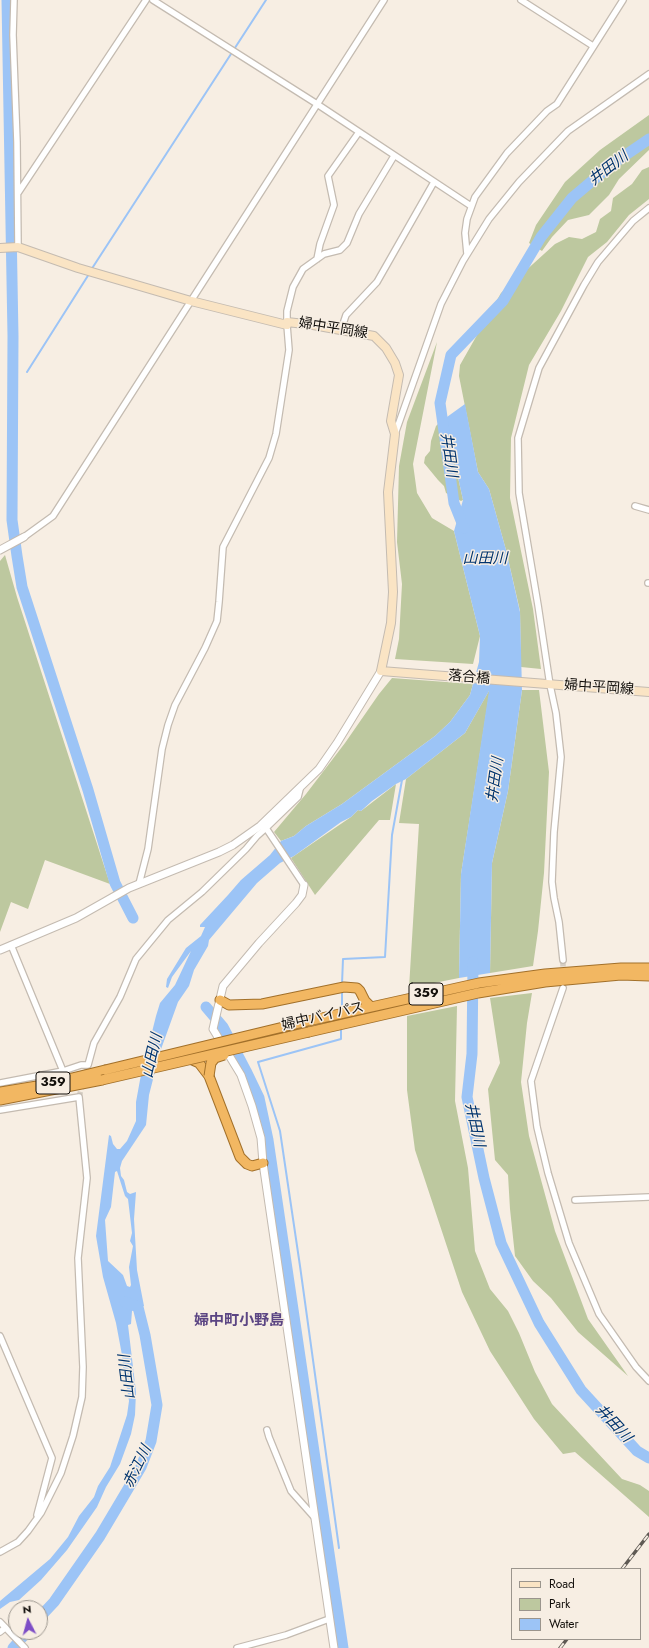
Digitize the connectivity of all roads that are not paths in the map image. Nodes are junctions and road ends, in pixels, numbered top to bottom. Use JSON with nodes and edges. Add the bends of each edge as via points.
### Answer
{"nodes":[{"id":1,"x":14,"y":0,"type":"edge"},
{"id":2,"x":146,"y":0,"type":"edge"},
{"id":3,"x":153,"y":0,"type":"edge"},
{"id":4,"x":384,"y":0,"type":"edge"},
{"id":5,"x":521,"y":0,"type":"edge"},
{"id":6,"x":623,"y":0,"type":"edge"},
{"id":7,"x":594,"y":46,"type":"junction"},
{"id":8,"x":649,"y":74,"type":"edge"},
{"id":9,"x":317,"y":104,"type":"junction"},
{"id":10,"x":359,"y":132,"type":"junction"},
{"id":11,"x":394,"y":156,"type":"junction"},
{"id":12,"x":434,"y":182,"type":"junction"},
{"id":13,"x":18,"y":193,"type":"junction"},
{"id":14,"x":471,"y":206,"type":"junction"},
{"id":15,"x":649,"y":208,"type":"edge"},
{"id":16,"x":18,"y":247,"type":"junction"},
{"id":17,"x":2,"y":248,"type":"edge"},
{"id":18,"x":467,"y":254,"type":"junction"},
{"id":19,"x":317,"y":259,"type":"junction"},
{"id":20,"x":191,"y":301,"type":"junction"},
{"id":21,"x":287,"y":324,"type":"junction"},
{"id":22,"x":341,"y":330,"type":"junction"},
{"id":23,"x":395,"y":434,"type":"junction"},
{"id":24,"x":635,"y":506,"type":"dead end"},
{"id":25,"x":649,"y":510,"type":"edge"},
{"id":26,"x":24,"y":536,"type":"joint"},
{"id":27,"x":0,"y":550,"type":"edge"},
{"id":28,"x":385,"y":671,"type":"junction"},
{"id":29,"x":550,"y":685,"type":"junction"},
{"id":30,"x":649,"y":692,"type":"edge"},
{"id":31,"x":300,"y":789,"type":"junction"},
{"id":32,"x":267,"y":830,"type":"junction"},
{"id":33,"x":139,"y":884,"type":"junction"},
{"id":34,"x":304,"y":885,"type":"joint"},
{"id":35,"x":11,"y":946,"type":"junction"},
{"id":36,"x":0,"y":950,"type":"edge"},
{"id":37,"x":563,"y":960,"type":"tunnel mouth"},
{"id":38,"x":649,"y":968,"type":"edge"},
{"id":39,"x":649,"y":976,"type":"edge"},
{"id":40,"x":545,"y":978,"type":"junction"},
{"id":41,"x":344,"y":987,"type":"junction"},
{"id":42,"x":563,"y":988,"type":"dead end"},
{"id":43,"x":219,"y":1004,"type":"junction"},
{"id":44,"x":370,"y":1006,"type":"junction"},
{"id":45,"x":308,"y":1021,"type":"junction"},
{"id":46,"x":265,"y":1042,"type":"junction"},
{"id":47,"x":190,"y":1059,"type":"junction"},
{"id":48,"x":63,"y":1071,"type":"junction"},
{"id":49,"x":209,"y":1076,"type":"junction"},
{"id":50,"x":0,"y":1083,"type":"edge"},
{"id":51,"x":0,"y":1092,"type":"edge"},
{"id":52,"x":0,"y":1100,"type":"edge"},
{"id":53,"x":0,"y":1110,"type":"edge"},
{"id":54,"x":263,"y":1163,"type":"junction"},
{"id":55,"x":649,"y":1197,"type":"edge"},
{"id":56,"x":575,"y":1200,"type":"dead end"},
{"id":57,"x":0,"y":1336,"type":"edge"},
{"id":58,"x":649,"y":1381,"type":"edge"},
{"id":59,"x":267,"y":1430,"type":"dead end"},
{"id":60,"x":315,"y":1518,"type":"junction"},
{"id":61,"x":35,"y":1522,"type":"junction"},
{"id":62,"x":0,"y":1552,"type":"edge"},
{"id":63,"x":329,"y":1619,"type":"junction"},
{"id":64,"x":0,"y":1622,"type":"edge"},
{"id":65,"x":2,"y":1630,"type":"edge"},
{"id":66,"x":25,"y":1648,"type":"edge"},
{"id":67,"x":237,"y":1648,"type":"edge"},
{"id":68,"x":334,"y":1648,"type":"edge"}],
"edges":[{"from":1,"to":13,"type":"street"},
{"from":2,"to":13,"type":"street"},
{"from":3,"to":9,"type":"street"},
{"from":4,"to":9,"type":"street"},
{"from":5,"to":7,"type":"street"},
{"from":6,"to":7,"type":"street"},
{"from":7,"to":14,"type":"street","via":[[557,104],[507,153],[488,176]]},
{"from":8,"to":18,"type":"street","via":[[568,131],[519,182],[489,219]]},
{"from":9,"to":10,"type":"street"},
{"from":9,"to":20,"type":"street"},
{"from":10,"to":11,"type":"street"},
{"from":10,"to":19,"type":"street","via":[[328,176],[334,205]]},
{"from":11,"to":12,"type":"street"},
{"from":11,"to":19,"type":"street","via":[[359,214],[347,243],[340,250],[324,254]]},
{"from":12,"to":14,"type":"street"},
{"from":12,"to":22,"type":"street","via":[[378,282],[346,315]]},
{"from":13,"to":16,"type":"street"},
{"from":14,"to":18,"type":"street","via":[[465,233]]},
{"from":15,"to":29,"type":"street","via":[[633,221],[598,262],[584,285],[539,368],[518,438],[519,493]]},
{"from":16,"to":17,"type":"main road","name":"婦中平岡線"},
{"from":16,"to":20,"type":"main road","name":"婦中平岡線","via":[[78,268]]},
{"from":18,"to":23,"type":"street","via":[[441,304]]},
{"from":19,"to":21,"type":"street","via":[[303,269],[293,286]]},
{"from":20,"to":21,"type":"main road","name":"婦中平岡線"},
{"from":20,"to":26,"type":"street","via":[[53,516]]},
{"from":21,"to":22,"type":"main road","name":"婦中平岡線"},
{"from":21,"to":33,"type":"street","via":[[289,350],[276,434],[269,458],[223,547],[216,621],[168,725],[162,749],[148,849]]},
{"from":22,"to":23,"type":"main road","name":"婦中平岡線","via":[[374,336],[386,348],[395,363],[399,375],[391,421]]},
{"from":23,"to":28,"type":"main road","name":"婦中平岡線","via":[[388,492],[393,592]]},
{"from":24,"to":25,"type":"street"},
{"from":26,"to":27,"type":"street"},
{"from":28,"to":29,"type":"main road","name":"落合橋"},
{"from":28,"to":31,"type":"street","via":[[338,743]]},
{"from":29,"to":30,"type":"main road","name":"婦中平岡線"},
{"from":29,"to":37,"type":"street","via":[[556,713],[560,756],[552,882]]},
{"from":31,"to":32,"type":"street","via":[[298,798]]},
{"from":31,"to":33,"type":"street","via":[[260,826],[233,845]]},
{"from":32,"to":34,"type":"street"},
{"from":32,"to":48,"type":"street","via":[[257,836],[151,939],[136,959],[120,997],[94,1043],[88,1065]]},
{"from":33,"to":35,"type":"street","via":[[76,918]]},
{"from":34,"to":43,"type":"street","via":[[302,895],[296,903],[223,986]]},
{"from":35,"to":36,"type":"street"},
{"from":35,"to":48,"type":"street"},
{"from":38,"to":40,"type":"highway","name":"婦中バイパス","number":"359","via":[[621,968]]},
{"from":39,"to":40,"type":"highway","name":"婦中バイパス","number":"359"},
{"from":40,"to":44,"type":"highway","name":"婦中バイパス","number":"359","via":[[479,983]]},
{"from":40,"to":46,"type":"highway","name":"婦中バイパス","number":"359","bridge":true},
{"from":41,"to":43,"type":"highway","via":[[262,1004]]},
{"from":41,"to":44,"type":"highway","via":[[357,988]]},
{"from":41,"to":45,"type":"highway","via":[[357,996],[354,1005]]},
{"from":42,"to":58,"type":"street","via":[[531,1081],[537,1127],[569,1243],[599,1314],[636,1367]]},
{"from":43,"to":54,"type":"street","via":[[213,1030],[241,1075],[261,1138]]},
{"from":44,"to":45,"type":"highway","name":"婦中バイパス","number":"359"},
{"from":45,"to":51,"type":"highway","name":"婦中バイパス","number":"359","bridge":true,"via":[[43,1085]]},
{"from":46,"to":47,"type":"highway","name":"婦中バイパス","number":"359","bridge":true},
{"from":46,"to":49,"type":"highway","bridge":true,"via":[[216,1058],[211,1062]]},
{"from":47,"to":49,"type":"highway","bridge":true,"via":[[200,1063]]},
{"from":47,"to":52,"type":"highway","name":"婦中バイパス","number":"359","bridge":true},
{"from":48,"to":50,"type":"street"},
{"from":49,"to":54,"type":"highway","via":[[240,1157],[252,1166]]},
{"from":53,"to":61,"type":"street","via":[[79,1097],[87,1178],[78,1258],[82,1397],[61,1473]]},
{"from":54,"to":60,"type":"street"},
{"from":55,"to":56,"type":"street"},
{"from":57,"to":61,"type":"street","via":[[52,1458]]},
{"from":59,"to":60,"type":"street","via":[[290,1491]]},
{"from":60,"to":63,"type":"street"},
{"from":61,"to":62,"type":"street","via":[[18,1542]]},
{"from":63,"to":67,"type":"street","via":[[286,1635]]},
{"from":63,"to":68,"type":"street"},
{"from":64,"to":65,"type":"street"},
{"from":65,"to":66,"type":"street"}]}
